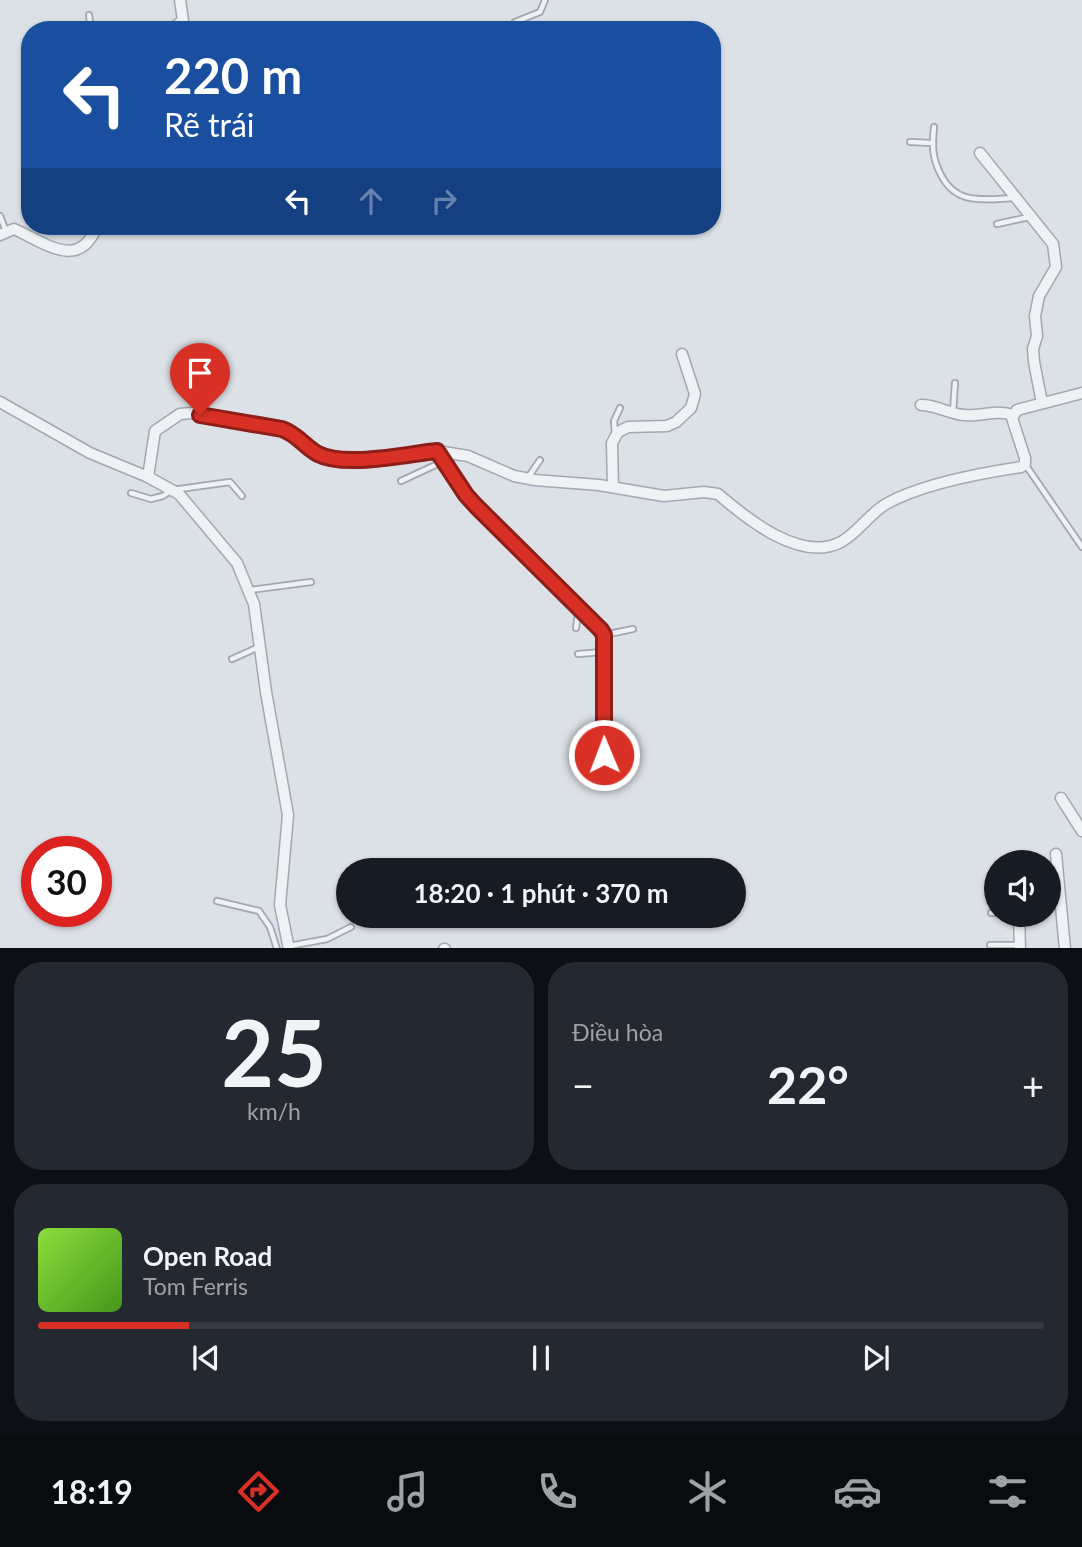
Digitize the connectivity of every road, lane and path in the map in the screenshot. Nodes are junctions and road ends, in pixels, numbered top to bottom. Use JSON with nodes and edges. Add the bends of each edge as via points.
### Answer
{"nodes":[{"id":1,"x":180,"y":0,"type":"edge"},
{"id":2,"x":545,"y":0,"type":"edge"},
{"id":3,"x":89,"y":15,"type":"dead end"},
{"id":4,"x":90,"y":21,"type":"edge"},
{"id":5,"x":182,"y":21,"type":"edge"},
{"id":6,"x":518,"y":21,"type":"edge"},
{"id":7,"x":934,"y":127,"type":"dead end"},
{"id":8,"x":910,"y":142,"type":"dead end"},
{"id":9,"x":932,"y":144,"type":"junction"},
{"id":10,"x":980,"y":153,"type":"dead end"},
{"id":11,"x":1016,"y":198,"type":"junction"},
{"id":12,"x":0,"y":216,"type":"edge"},
{"id":13,"x":1030,"y":217,"type":"junction"},
{"id":14,"x":997,"y":224,"type":"dead end"},
{"id":15,"x":21,"y":232,"type":"edge"},
{"id":16,"x":3,"y":233,"type":"edge"},
{"id":17,"x":27,"y":235,"type":"edge"},
{"id":18,"x":92,"y":235,"type":"edge"},
{"id":19,"x":682,"y":354,"type":"dead end"},
{"id":20,"x":955,"y":383,"type":"dead end"},
{"id":21,"x":1082,"y":393,"type":"edge"},
{"id":22,"x":0,"y":402,"type":"edge"},
{"id":23,"x":1042,"y":402,"type":"junction"},
{"id":24,"x":921,"y":404,"type":"dead end"},
{"id":25,"x":620,"y":408,"type":"dead end"},
{"id":26,"x":953,"y":412,"type":"junction"},
{"id":27,"x":1013,"y":415,"type":"junction"},
{"id":28,"x":615,"y":435,"type":"junction"},
{"id":29,"x":437,"y":451,"type":"junction"},
{"id":30,"x":540,"y":460,"type":"dead end"},
{"id":31,"x":444,"y":461,"type":"junction"},
{"id":32,"x":1025,"y":464,"type":"junction"},
{"id":33,"x":148,"y":477,"type":"junction"},
{"id":34,"x":527,"y":479,"type":"junction"},
{"id":35,"x":401,"y":481,"type":"dead end"},
{"id":36,"x":613,"y":487,"type":"junction"},
{"id":37,"x":172,"y":490,"type":"junction"},
{"id":38,"x":131,"y":493,"type":"dead end"},
{"id":39,"x":242,"y":496,"type":"dead end"},
{"id":40,"x":1082,"y":547,"type":"edge"},
{"id":41,"x":311,"y":582,"type":"dead end"},
{"id":42,"x":249,"y":590,"type":"junction"},
{"id":43,"x":579,"y":606,"type":"junction"},
{"id":44,"x":576,"y":628,"type":"dead end"},
{"id":45,"x":633,"y":629,"type":"dead end"},
{"id":46,"x":604,"y":635,"type":"junction"},
{"id":47,"x":260,"y":647,"type":"junction"},
{"id":48,"x":604,"y":652,"type":"junction"},
{"id":49,"x":578,"y":654,"type":"dead end"},
{"id":50,"x":232,"y":659,"type":"dead end"},
{"id":51,"x":604,"y":755,"type":"dead end"},
{"id":52,"x":1061,"y":798,"type":"dead end"},
{"id":53,"x":1082,"y":831,"type":"edge"},
{"id":54,"x":217,"y":901,"type":"dead end"},
{"id":55,"x":1061,"y":906,"type":"edge"},
{"id":56,"x":1019,"y":927,"type":"edge"},
{"id":57,"x":351,"y":928,"type":"dead end"},
{"id":58,"x":990,"y":945,"type":"dead end"},
{"id":59,"x":289,"y":947,"type":"edge"},
{"id":60,"x":1020,"y":947,"type":"edge"},
{"id":61,"x":277,"y":948,"type":"edge"},
{"id":62,"x":1065,"y":948,"type":"edge"}],
"edges":[{"from":1,"to":5,"type":"street"},
{"from":2,"to":6,"type":"lane","via":[[540,12]]},
{"from":3,"to":4,"type":"lane"},
{"from":7,"to":9,"type":"lane"},
{"from":8,"to":9,"type":"lane"},
{"from":9,"to":11,"type":"lane","via":[[933,159],[955,194]]},
{"from":10,"to":11,"type":"street"},
{"from":11,"to":13,"type":"street"},
{"from":12,"to":16,"type":"lane"},
{"from":13,"to":14,"type":"lane"},
{"from":13,"to":23,"type":"street","via":[[1057,255],[1056,267],[1036,306],[1034,362]]},
{"from":15,"to":16,"type":"street","via":[[14,229]]},
{"from":17,"to":18,"type":"street","via":[[61,251],[88,243]]},
{"from":19,"to":28,"type":"street","via":[[695,394],[691,408],[667,426],[628,427]]},
{"from":20,"to":26,"type":"lane"},
{"from":21,"to":23,"type":"street"},
{"from":22,"to":33,"type":"street","via":[[90,453]]},
{"from":23,"to":27,"type":"street"},
{"from":24,"to":26,"type":"street"},
{"from":25,"to":28,"type":"lane","via":[[614,421]]},
{"from":26,"to":27,"type":"street"},
{"from":27,"to":32,"type":"street"},
{"from":28,"to":36,"type":"street"},
{"from":29,"to":31,"type":"street"},
{"from":29,"to":33,"type":"street","via":[[343,461],[316,453],[292,432],[191,413],[180,414],[155,431]]},
{"from":29,"to":34,"type":"street","via":[[468,456]]},
{"from":30,"to":34,"type":"lane"},
{"from":31,"to":35,"type":"lane"},
{"from":31,"to":43,"type":"street","via":[[471,500]]},
{"from":32,"to":36,"type":"street","via":[[902,496],[885,504],[843,541],[817,549],[759,526],[718,494],[664,496]]},
{"from":32,"to":40,"type":"lane"},
{"from":33,"to":37,"type":"street"},
{"from":34,"to":36,"type":"street"},
{"from":37,"to":38,"type":"lane","via":[[151,499]]},
{"from":37,"to":39,"type":"lane","via":[[230,482]]},
{"from":37,"to":42,"type":"street","via":[[191,506],[237,563]]},
{"from":41,"to":42,"type":"lane"},
{"from":42,"to":47,"type":"street"},
{"from":43,"to":44,"type":"lane"},
{"from":43,"to":46,"type":"street"},
{"from":45,"to":46,"type":"lane"},
{"from":46,"to":48,"type":"street"},
{"from":47,"to":50,"type":"lane"},
{"from":47,"to":59,"type":"street","via":[[288,815],[280,905]]},
{"from":48,"to":49,"type":"lane"},
{"from":48,"to":51,"type":"street"},
{"from":52,"to":53,"type":"street"},
{"from":54,"to":61,"type":"lane","via":[[259,911]]},
{"from":55,"to":62,"type":"street"},
{"from":56,"to":60,"type":"street"},
{"from":57,"to":59,"type":"lane"},
{"from":58,"to":60,"type":"lane"}]}
